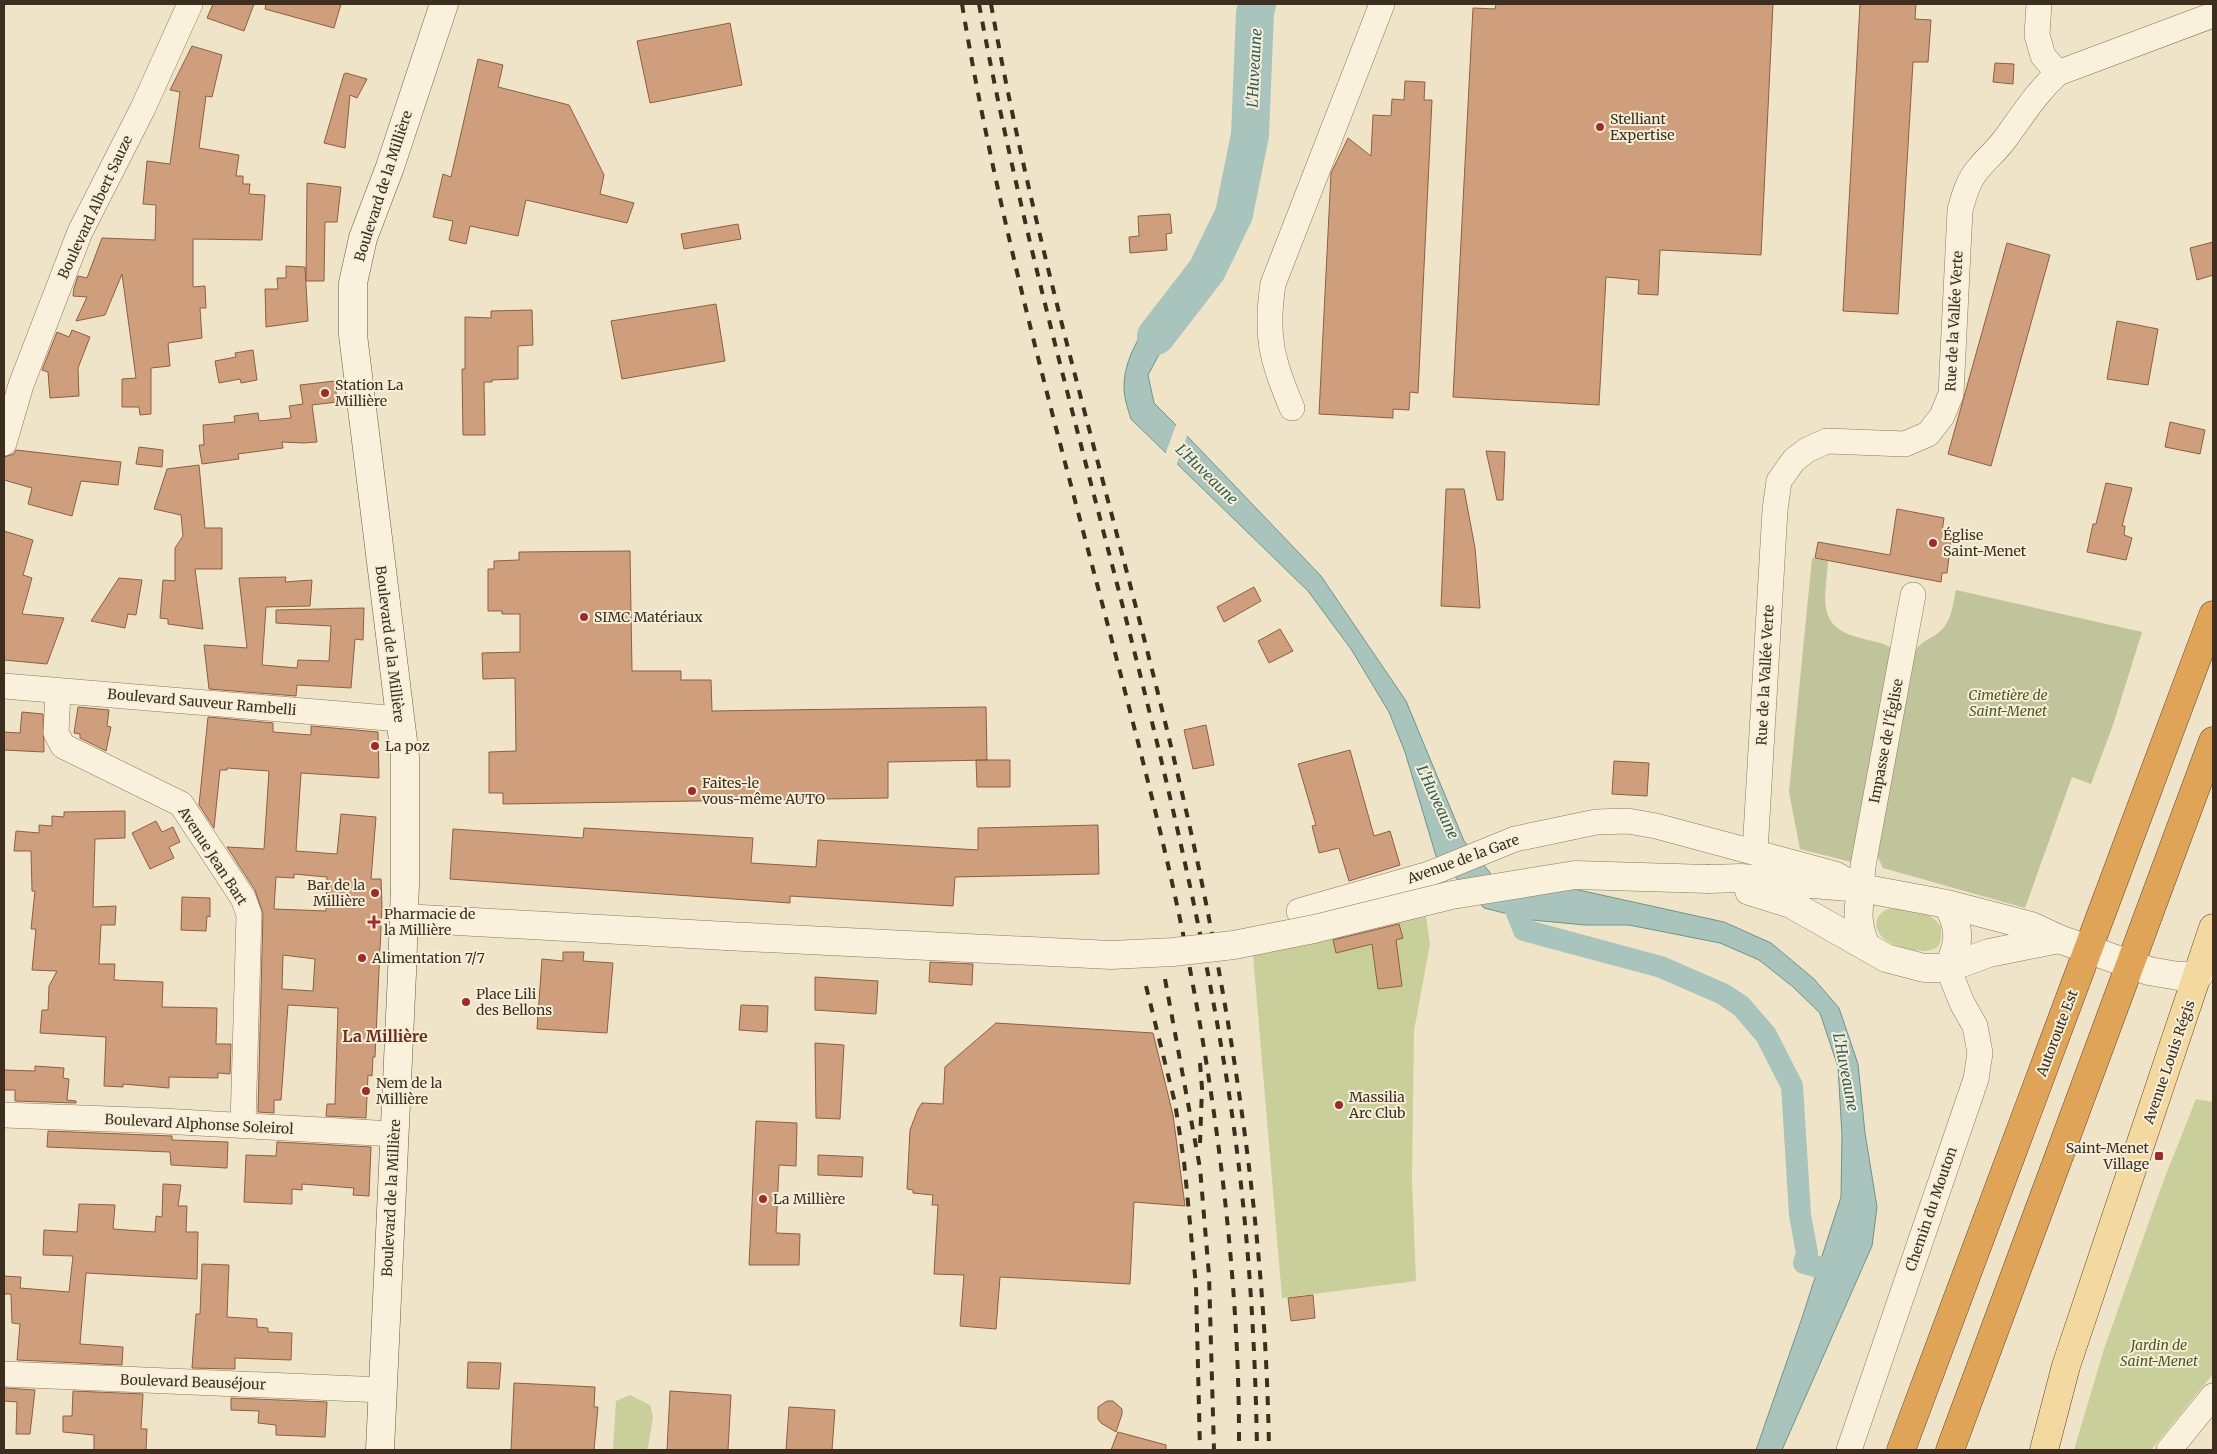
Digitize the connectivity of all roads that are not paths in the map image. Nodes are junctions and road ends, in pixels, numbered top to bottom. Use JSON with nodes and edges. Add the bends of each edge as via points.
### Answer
{"nodes":[{"id":1,"x":190,"y":4,"type":"edge"},
{"id":2,"x":444,"y":4,"type":"edge"},
{"id":3,"x":1382,"y":4,"type":"edge"},
{"id":4,"x":2039,"y":4,"type":"edge"},
{"id":5,"x":2213,"y":15,"type":"edge"},
{"id":6,"x":2058,"y":74,"type":"junction"},
{"id":7,"x":1292,"y":408,"type":"dead end"},
{"id":8,"x":4,"y":443,"type":"edge"},
{"id":9,"x":1913,"y":595,"type":"dead end"},
{"id":10,"x":2213,"y":615,"type":"edge"},
{"id":11,"x":4,"y":686,"type":"edge"},
{"id":12,"x":58,"y":691,"type":"junction"},
{"id":13,"x":400,"y":719,"type":"junction"},
{"id":14,"x":2213,"y":741,"type":"edge"},
{"id":15,"x":1755,"y":852,"type":"junction"},
{"id":16,"x":1709,"y":879,"type":"junction"},
{"id":17,"x":1861,"y":888,"type":"junction"},
{"id":18,"x":1947,"y":904,"type":"junction"},
{"id":19,"x":1298,"y":911,"type":"dead end"},
{"id":20,"x":404,"y":918,"type":"junction"},
{"id":21,"x":2213,"y":928,"type":"edge"},
{"id":22,"x":2065,"y":941,"type":"junction"},
{"id":23,"x":1866,"y":946,"type":"junction"},
{"id":24,"x":1948,"y":968,"type":"junction"},
{"id":25,"x":2206,"y":976,"type":"edge"},
{"id":26,"x":4,"y":1115,"type":"edge"},
{"id":27,"x":243,"y":1126,"type":"junction"},
{"id":28,"x":394,"y":1134,"type":"junction"},
{"id":29,"x":2066,"y":1366,"type":"junction"},
{"id":30,"x":4,"y":1374,"type":"edge"},
{"id":31,"x":383,"y":1390,"type":"junction"},
{"id":32,"x":2213,"y":1396,"type":"edge"},
{"id":33,"x":380,"y":1450,"type":"edge"},
{"id":34,"x":1849,"y":1450,"type":"edge"},
{"id":35,"x":1901,"y":1450,"type":"edge"},
{"id":36,"x":1950,"y":1450,"type":"edge"},
{"id":37,"x":2028,"y":1450,"type":"edge"},
{"id":38,"x":2044,"y":1450,"type":"edge"},
{"id":39,"x":2169,"y":1450,"type":"edge"}],
"edges":[{"from":1,"to":8,"type":"street","name":"Boulevard Albert Sauze","via":[[143,108],[80,232],[21,385]]},
{"from":2,"to":13,"type":"street","name":"Boulevard de la Millière","via":[[363,238],[353,283],[353,335]]},
{"from":3,"to":7,"type":"street","via":[[1273,284],[1268,313],[1270,342],[1277,374]]},
{"from":4,"to":6,"type":"street","via":[[2037,35],[2043,56]]},
{"from":5,"to":6,"type":"street","name":"Rue de la Vallée Verte"},
{"from":6,"to":15,"type":"street","name":"Rue de la Vallée Verte","via":[[2028,105],[1966,189],[1960,210],[1951,394],[1942,416],[1928,434],[1905,444],[1827,441],[1794,460],[1779,481]]},
{"from":9,"to":17,"type":"street","name":"Impasse de l'Église"},
{"from":10,"to":35,"type":"highway","name":"Autoroute Est"},
{"from":11,"to":12,"type":"street","name":"Boulevard Sauveur Rambelli"},
{"from":12,"to":13,"type":"street","name":"Boulevard Sauveur Rambelli"},
{"from":12,"to":27,"type":"street","name":"Avenue Jean Bart","via":[[56,732],[63,746],[181,804],[243,898],[249,914]]},
{"from":13,"to":20,"type":"street","name":"Boulevard de la Millière","via":[[405,757]]},
{"from":14,"to":36,"type":"highway"},
{"from":15,"to":17,"type":"street","name":"Avenue de la Gare","via":[[1835,874]]},
{"from":15,"to":19,"type":"street","name":"Avenue de la Gare","via":[[1656,826],[1628,821],[1596,822],[1515,839],[1436,870]]},
{"from":16,"to":17,"type":"street","via":[[1741,878]]},
{"from":16,"to":20,"type":"street","bridge":true,"via":[[1575,875],[1452,895],[1234,945],[1111,955]]},
{"from":16,"to":23,"type":"street","via":[[1791,904]]},
{"from":17,"to":18,"type":"street"},
{"from":17,"to":23,"type":"street","via":[[1859,931]]},
{"from":18,"to":22,"type":"street","via":[[2031,926]]},
{"from":18,"to":24,"type":"street","via":[[1956,919],[1958,935],[1956,952]]},
{"from":20,"to":28,"type":"street","name":"Boulevard de la Millière"},
{"from":21,"to":25,"type":"main road","name":"Avenue Louis Régis"},
{"from":22,"to":24,"type":"street","via":[[1989,954]]},
{"from":22,"to":25,"type":"street","via":[[2149,970],[2178,976]]},
{"from":23,"to":24,"type":"street","via":[[1904,964]]},
{"from":24,"to":34,"type":"street","name":"Chemin du Mouton","via":[[1975,1026],[1980,1053],[1976,1078]]},
{"from":25,"to":29,"type":"main road","name":"Avenue Louis Régis"},
{"from":26,"to":27,"type":"street","name":"Boulevard Alphonse Soleirol"},
{"from":27,"to":28,"type":"street","name":"Boulevard Alphonse Soleirol"},
{"from":28,"to":31,"type":"street","name":"Boulevard de la Millière"},
{"from":29,"to":37,"type":"main road","name":"Avenue Louis Régis"},
{"from":29,"to":38,"type":"main road","name":"Avenue Louis Régis"},
{"from":30,"to":31,"type":"street","name":"Boulevard Beauséjour"},
{"from":31,"to":33,"type":"street","name":"Boulevard de la Millière"},
{"from":32,"to":39,"type":"street"}]}
